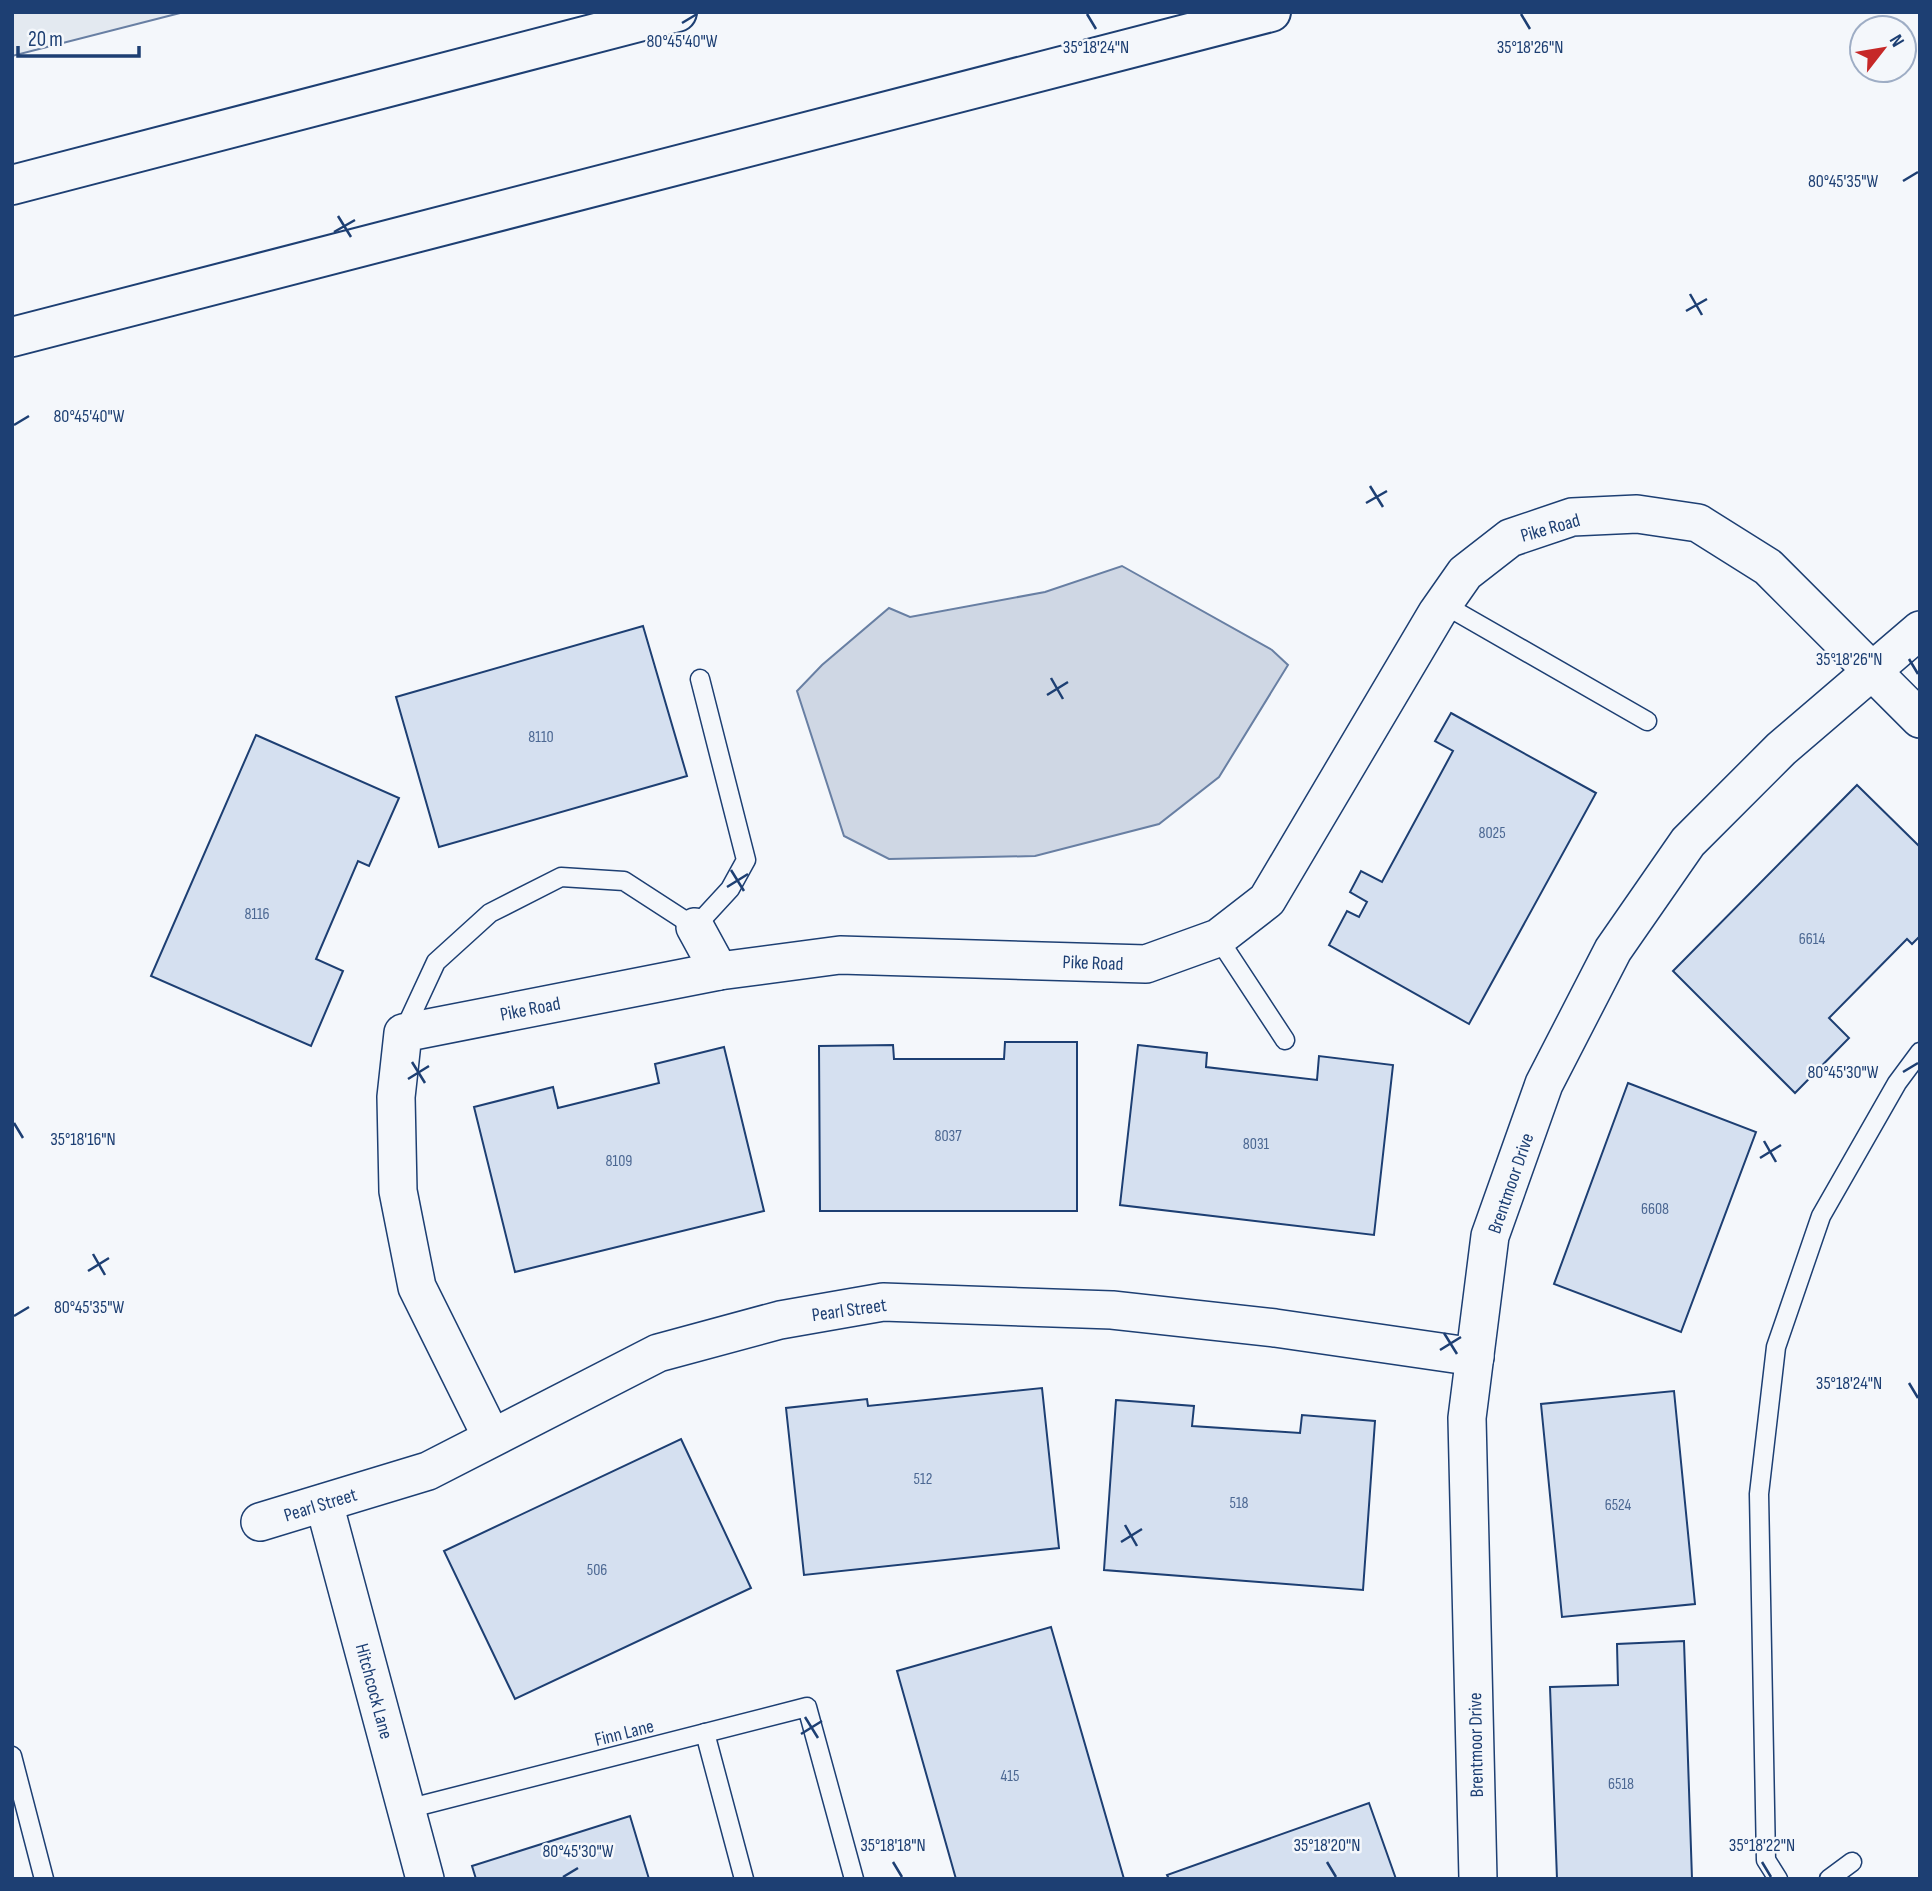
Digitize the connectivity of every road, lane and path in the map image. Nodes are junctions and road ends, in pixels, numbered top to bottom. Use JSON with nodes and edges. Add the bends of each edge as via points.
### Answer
{"nodes":[{"id":1,"x":677,"y":12,"type":"edge"},
{"id":2,"x":1271,"y":12,"type":"edge"},
{"id":3,"x":12,"y":184,"type":"edge"},
{"id":4,"x":12,"y":337,"type":"edge"},
{"id":5,"x":1444,"y":604,"type":"junction"},
{"id":6,"x":1920,"y":630,"type":"edge"},
{"id":7,"x":1874,"y":670,"type":"junction"},
{"id":8,"x":700,"y":679,"type":"dead end"},
{"id":9,"x":1920,"y":719,"type":"edge"},
{"id":10,"x":1647,"y":721,"type":"dead end"},
{"id":11,"x":695,"y":927,"type":"junction"},
{"id":12,"x":1218,"y":938,"type":"junction"},
{"id":13,"x":719,"y":971,"type":"junction"},
{"id":14,"x":403,"y":1033,"type":"junction"},
{"id":15,"x":1284,"y":1040,"type":"dead end"},
{"id":16,"x":1920,"y":1052,"type":"edge"},
{"id":17,"x":1475,"y":1357,"type":"junction"},
{"id":18,"x":491,"y":1436,"type":"junction"},
{"id":19,"x":324,"y":1503,"type":"junction"},
{"id":20,"x":260,"y":1522,"type":"dead end"},
{"id":21,"x":705,"y":1733,"type":"junction"},
{"id":22,"x":12,"y":1756,"type":"edge"},
{"id":23,"x":407,"y":1809,"type":"junction"},
{"id":24,"x":1852,"y":1863,"type":"dead end"},
{"id":25,"x":44,"y":1879,"type":"edge"},
{"id":26,"x":425,"y":1879,"type":"edge"},
{"id":27,"x":744,"y":1879,"type":"edge"},
{"id":28,"x":854,"y":1879,"type":"edge"},
{"id":29,"x":1478,"y":1879,"type":"edge"},
{"id":30,"x":1778,"y":1879,"type":"edge"},
{"id":31,"x":1829,"y":1879,"type":"edge"}],
"edges":[{"from":1,"to":3,"type":"highway"},
{"from":2,"to":4,"type":"highway"},
{"from":5,"to":7,"type":"street","name":"Pike Road","via":[[1465,573],[1510,538],[1572,517],[1637,514],[1698,523],[1768,567]]},
{"from":5,"to":10,"type":"lane"},
{"from":5,"to":12,"type":"street","name":"Pike Road","via":[[1267,900]]},
{"from":6,"to":7,"type":"street","name":"Brentmoor Drive"},
{"from":7,"to":9,"type":"street","name":"Pike Road"},
{"from":7,"to":17,"type":"street","name":"Brentmoor Drive","via":[[1781,750],[1688,842],[1613,950],[1544,1084],[1490,1236]]},
{"from":8,"to":11,"type":"lane","via":[[746,860],[730,889]]},
{"from":11,"to":13,"type":"street"},
{"from":11,"to":14,"type":"lane","via":[[624,881],[561,877],[490,913],[436,962]]},
{"from":12,"to":13,"type":"street","name":"Pike Road","via":[[1146,964],[840,955]]},
{"from":12,"to":15,"type":"lane"},
{"from":13,"to":14,"type":"street","name":"Pike Road"},
{"from":14,"to":18,"type":"street","via":[[396,1097],[398,1191],[417,1287]]},
{"from":16,"to":30,"type":"lane","via":[[1897,1083],[1821,1216],[1776,1347],[1759,1494],[1766,1860]]},
{"from":17,"to":18,"type":"street","name":"Pearl Street","via":[[1112,1310],[883,1303],[780,1320],[659,1353]]},
{"from":17,"to":29,"type":"street","name":"Brentmoor Drive","via":[[1467,1418]]},
{"from":18,"to":19,"type":"street","name":"Pearl Street","via":[[428,1471]]},
{"from":19,"to":20,"type":"street","name":"Pearl Street"},
{"from":19,"to":23,"type":"street","name":"Hitchcock Lane"},
{"from":21,"to":23,"type":"lane","name":"Finn Lane"},
{"from":21,"to":27,"type":"lane"},
{"from":21,"to":28,"type":"lane","name":"Finn Lane","via":[[807,1707]]},
{"from":22,"to":25,"type":"lane"},
{"from":23,"to":26,"type":"street","name":"Hitchcock Lane"},
{"from":24,"to":31,"type":"lane"}]}
